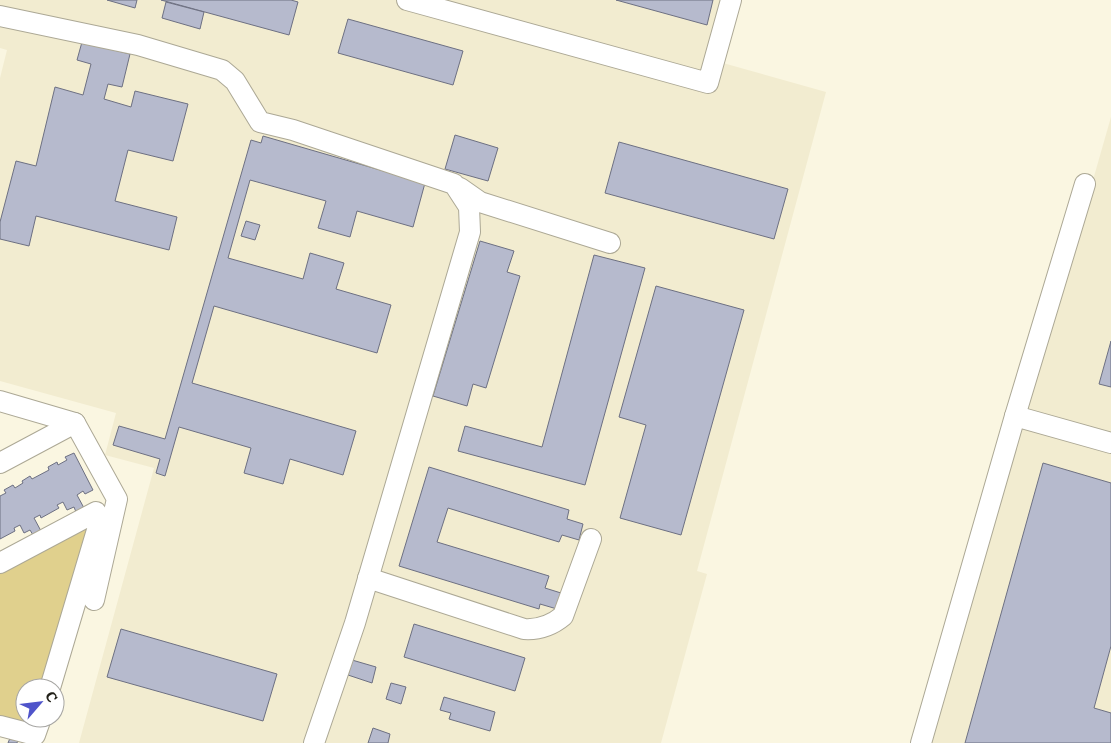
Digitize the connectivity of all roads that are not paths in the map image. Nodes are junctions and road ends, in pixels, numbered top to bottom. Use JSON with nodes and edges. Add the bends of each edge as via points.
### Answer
{"nodes":[{"id":1,"x":407,"y":0,"type":"edge"},
{"id":2,"x":731,"y":0,"type":"edge"},
{"id":3,"x":2,"y":10,"type":"edge"},
{"id":4,"x":454,"y":184,"type":"junction"},
{"id":5,"x":1085,"y":184,"type":"dead end"},
{"id":6,"x":610,"y":243,"type":"dead end"},
{"id":7,"x":0,"y":401,"type":"edge"},
{"id":8,"x":1015,"y":416,"type":"junction"},
{"id":9,"x":75,"y":423,"type":"junction"},
{"id":10,"x":1111,"y":443,"type":"edge"},
{"id":11,"x":0,"y":463,"type":"edge"},
{"id":12,"x":117,"y":499,"type":"junction"},
{"id":13,"x":96,"y":512,"type":"junction"},
{"id":14,"x":591,"y":539,"type":"dead end"},
{"id":15,"x":0,"y":563,"type":"edge"},
{"id":16,"x":368,"y":578,"type":"junction"},
{"id":17,"x":94,"y":600,"type":"dead end"},
{"id":18,"x":53,"y":678,"type":"edge"},
{"id":19,"x":0,"y":726,"type":"edge"},
{"id":20,"x":37,"y":728,"type":"edge"},
{"id":21,"x":314,"y":743,"type":"edge"},
{"id":22,"x":921,"y":743,"type":"edge"}],
"edges":[{"from":1,"to":2,"type":"street","via":[[708,83]]},
{"from":3,"to":4,"type":"street","via":[[222,70],[235,81],[260,122]]},
{"from":4,"to":6,"type":"street","via":[[480,202]]},
{"from":4,"to":16,"type":"street","via":[[469,207],[470,232]]},
{"from":5,"to":8,"type":"street"},
{"from":7,"to":9,"type":"street"},
{"from":8,"to":10,"type":"street"},
{"from":8,"to":22,"type":"street"},
{"from":9,"to":11,"type":"street"},
{"from":9,"to":12,"type":"street"},
{"from":12,"to":13,"type":"street"},
{"from":12,"to":17,"type":"street"},
{"from":13,"to":15,"type":"street"},
{"from":13,"to":18,"type":"street","via":[[100,520]]},
{"from":14,"to":16,"type":"street","via":[[563,616],[537,630],[524,629]]},
{"from":16,"to":21,"type":"street"},
{"from":19,"to":20,"type":"street","via":[[35,735]]}]}
